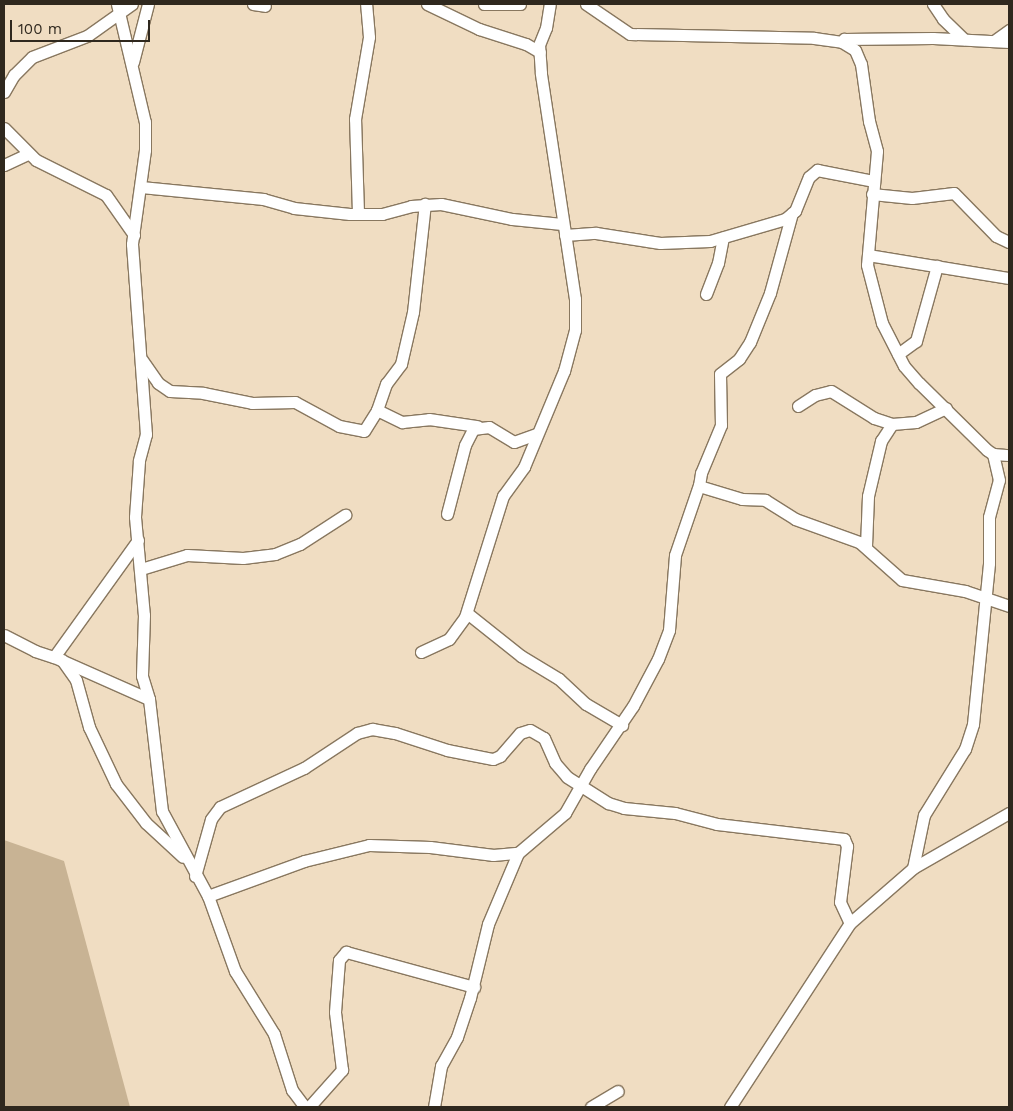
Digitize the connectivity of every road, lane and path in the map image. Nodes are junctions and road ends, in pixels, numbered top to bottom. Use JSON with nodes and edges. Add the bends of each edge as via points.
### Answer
{"nodes":[{"id":1,"x":132,"y":4,"type":"edge"},
{"id":2,"x":148,"y":4,"type":"edge"},
{"id":3,"x":253,"y":4,"type":"edge"},
{"id":4,"x":366,"y":4,"type":"edge"},
{"id":5,"x":427,"y":4,"type":"edge"},
{"id":6,"x":484,"y":4,"type":"edge"},
{"id":7,"x":520,"y":4,"type":"edge"},
{"id":8,"x":550,"y":4,"type":"edge"},
{"id":9,"x":586,"y":4,"type":"edge"},
{"id":10,"x":933,"y":4,"type":"edge"},
{"id":11,"x":265,"y":6,"type":"dead end"},
{"id":12,"x":118,"y":10,"type":"edge"},
{"id":13,"x":1009,"y":30,"type":"edge"},
{"id":14,"x":964,"y":39,"type":"junction"},
{"id":15,"x":994,"y":41,"type":"junction"},
{"id":16,"x":842,"y":42,"type":"junction"},
{"id":17,"x":1009,"y":42,"type":"edge"},
{"id":18,"x":540,"y":52,"type":"junction"},
{"id":19,"x":133,"y":62,"type":"junction"},
{"id":20,"x":9,"y":77,"type":"edge"},
{"id":21,"x":4,"y":92,"type":"edge"},
{"id":22,"x":4,"y":128,"type":"edge"},
{"id":23,"x":28,"y":154,"type":"junction"},
{"id":24,"x":4,"y":165,"type":"edge"},
{"id":25,"x":873,"y":181,"type":"junction"},
{"id":26,"x":141,"y":188,"type":"junction"},
{"id":27,"x":872,"y":194,"type":"junction"},
{"id":28,"x":425,"y":204,"type":"junction"},
{"id":29,"x":358,"y":213,"type":"junction"},
{"id":30,"x":792,"y":213,"type":"junction"},
{"id":31,"x":563,"y":229,"type":"junction"},
{"id":32,"x":134,"y":236,"type":"junction"},
{"id":33,"x":723,"y":237,"type":"junction"},
{"id":34,"x":1009,"y":242,"type":"edge"},
{"id":35,"x":868,"y":256,"type":"junction"},
{"id":36,"x":937,"y":266,"type":"junction"},
{"id":37,"x":1009,"y":278,"type":"edge"},
{"id":38,"x":706,"y":294,"type":"dead end"},
{"id":39,"x":898,"y":354,"type":"junction"},
{"id":40,"x":140,"y":358,"type":"junction"},
{"id":41,"x":798,"y":406,"type":"dead end"},
{"id":42,"x":946,"y":408,"type":"junction"},
{"id":43,"x":377,"y":410,"type":"junction"},
{"id":44,"x":892,"y":424,"type":"junction"},
{"id":45,"x":477,"y":426,"type":"junction"},
{"id":46,"x":536,"y":434,"type":"junction"},
{"id":47,"x":1007,"y":455,"type":"edge"},
{"id":48,"x":995,"y":459,"type":"junction"},
{"id":49,"x":699,"y":485,"type":"junction"},
{"id":50,"x":447,"y":514,"type":"dead end"},
{"id":51,"x":345,"y":515,"type":"dead end"},
{"id":52,"x":138,"y":540,"type":"junction"},
{"id":53,"x":866,"y":546,"type":"junction"},
{"id":54,"x":141,"y":569,"type":"junction"},
{"id":55,"x":985,"y":597,"type":"junction"},
{"id":56,"x":1009,"y":606,"type":"edge"},
{"id":57,"x":467,"y":613,"type":"junction"},
{"id":58,"x":4,"y":635,"type":"edge"},
{"id":59,"x":421,"y":652,"type":"dead end"},
{"id":60,"x":58,"y":658,"type":"junction"},
{"id":61,"x":149,"y":699,"type":"junction"},
{"id":62,"x":622,"y":725,"type":"junction"},
{"id":63,"x":580,"y":788,"type":"junction"},
{"id":64,"x":1009,"y":813,"type":"edge"},
{"id":65,"x":518,"y":853,"type":"junction"},
{"id":66,"x":186,"y":860,"type":"junction"},
{"id":67,"x":914,"y":868,"type":"junction"},
{"id":68,"x":194,"y":876,"type":"junction"},
{"id":69,"x":208,"y":896,"type":"junction"},
{"id":70,"x":850,"y":923,"type":"junction"},
{"id":71,"x":474,"y":987,"type":"junction"},
{"id":72,"x":618,"y":1091,"type":"dead end"},
{"id":73,"x":305,"y":1107,"type":"edge"},
{"id":74,"x":309,"y":1107,"type":"edge"},
{"id":75,"x":434,"y":1107,"type":"edge"},
{"id":76,"x":591,"y":1107,"type":"edge"},
{"id":77,"x":730,"y":1107,"type":"edge"}],
"edges":[{"from":1,"to":12,"type":"street"},
{"from":2,"to":19,"type":"street"},
{"from":3,"to":11,"type":"street"},
{"from":4,"to":29,"type":"street","via":[[369,36],[355,119]]},
{"from":5,"to":18,"type":"street","via":[[479,29],[526,44]]},
{"from":6,"to":7,"type":"street"},
{"from":8,"to":18,"type":"street"},
{"from":9,"to":16,"type":"street","via":[[630,34],[814,38]]},
{"from":10,"to":14,"type":"street"},
{"from":12,"to":19,"type":"street"},
{"from":12,"to":20,"type":"street","via":[[75,42],[32,57]]},
{"from":13,"to":15,"type":"street"},
{"from":14,"to":15,"type":"street"},
{"from":14,"to":16,"type":"street","via":[[844,39]]},
{"from":15,"to":17,"type":"street"},
{"from":16,"to":25,"type":"street","via":[[855,50],[864,78],[869,121],[877,151]]},
{"from":18,"to":31,"type":"street"},
{"from":19,"to":26,"type":"street","via":[[145,122]]},
{"from":20,"to":21,"type":"street"},
{"from":22,"to":23,"type":"street"},
{"from":23,"to":24,"type":"street"},
{"from":23,"to":32,"type":"street","via":[[96,187],[117,208]]},
{"from":25,"to":27,"type":"street"},
{"from":25,"to":30,"type":"street","via":[[817,170],[809,177],[803,199]]},
{"from":26,"to":29,"type":"street","via":[[263,199],[309,210]]},
{"from":26,"to":32,"type":"street","via":[[133,219]]},
{"from":27,"to":34,"type":"street","via":[[912,198],[954,193],[996,236]]},
{"from":27,"to":35,"type":"street"},
{"from":28,"to":29,"type":"street","via":[[382,214]]},
{"from":28,"to":31,"type":"street"},
{"from":28,"to":43,"type":"street","via":[[413,312],[401,364],[384,390]]},
{"from":30,"to":33,"type":"street","via":[[776,224]]},
{"from":30,"to":49,"type":"street","via":[[770,293],[750,342],[740,359],[720,374],[721,425]]},
{"from":31,"to":33,"type":"street","via":[[660,243],[704,242]]},
{"from":31,"to":46,"type":"street","via":[[575,299],[575,330],[564,371]]},
{"from":32,"to":40,"type":"street"},
{"from":33,"to":38,"type":"street"},
{"from":35,"to":36,"type":"street"},
{"from":35,"to":39,"type":"street","via":[[874,300]]},
{"from":36,"to":37,"type":"street"},
{"from":36,"to":39,"type":"street","via":[[916,341]]},
{"from":39,"to":42,"type":"street","via":[[911,374]]},
{"from":40,"to":43,"type":"street","via":[[158,383],[170,391],[203,392],[252,403],[295,402],[339,426],[362,431],[368,427]]},
{"from":40,"to":52,"type":"street","via":[[146,434],[137,486]]},
{"from":41,"to":44,"type":"street","via":[[815,395],[831,391],[874,418]]},
{"from":42,"to":44,"type":"street","via":[[916,422]]},
{"from":42,"to":48,"type":"street"},
{"from":43,"to":45,"type":"street","via":[[402,422],[429,419]]},
{"from":44,"to":53,"type":"street","via":[[881,441],[868,496]]},
{"from":45,"to":46,"type":"street","via":[[489,427],[514,442]]},
{"from":45,"to":50,"type":"street","via":[[465,445]]},
{"from":46,"to":57,"type":"street","via":[[524,467],[504,496]]},
{"from":47,"to":48,"type":"street"},
{"from":48,"to":55,"type":"street","via":[[998,487],[988,523],[991,543]]},
{"from":49,"to":53,"type":"street","via":[[707,491],[765,500],[795,519]]},
{"from":49,"to":62,"type":"street","via":[[675,555],[669,630],[655,665]]},
{"from":51,"to":54,"type":"street","via":[[300,544],[275,554],[242,558],[194,554]]},
{"from":52,"to":54,"type":"street"},
{"from":52,"to":60,"type":"street"},
{"from":53,"to":55,"type":"street","via":[[902,580]]},
{"from":54,"to":61,"type":"street","via":[[142,676]]},
{"from":55,"to":56,"type":"street"},
{"from":55,"to":67,"type":"street","via":[[977,700],[970,736],[959,760],[930,802],[920,829]]},
{"from":57,"to":59,"type":"street","via":[[449,639]]},
{"from":57,"to":62,"type":"street","via":[[521,656],[559,679],[586,704]]},
{"from":58,"to":60,"type":"street","via":[[35,651]]},
{"from":60,"to":61,"type":"street"},
{"from":60,"to":66,"type":"street","via":[[76,680],[88,727],[116,784],[146,823]]},
{"from":61,"to":66,"type":"street","via":[[162,811]]},
{"from":62,"to":63,"type":"street"},
{"from":63,"to":65,"type":"street","via":[[565,812]]},
{"from":63,"to":68,"type":"street","via":[[558,768],[544,738],[533,730],[520,733],[500,756],[493,759],[447,750],[395,733],[366,730],[350,736],[331,752],[288,776],[220,807],[211,819]]},
{"from":63,"to":70,"type":"street","via":[[624,808],[675,813],[717,824],[844,839],[847,846],[840,902]]},
{"from":64,"to":67,"type":"street"},
{"from":65,"to":69,"type":"street","via":[[369,845],[304,860]]},
{"from":65,"to":71,"type":"street","via":[[488,924]]},
{"from":66,"to":68,"type":"street"},
{"from":67,"to":70,"type":"street"},
{"from":68,"to":69,"type":"street"},
{"from":69,"to":73,"type":"street","via":[[235,971],[274,1034],[292,1090]]},
{"from":70,"to":77,"type":"street"},
{"from":71,"to":74,"type":"street","via":[[346,952],[339,960],[336,1012],[342,1070]]},
{"from":71,"to":75,"type":"street","via":[[457,1036],[441,1066]]},
{"from":72,"to":76,"type":"street"}]}
